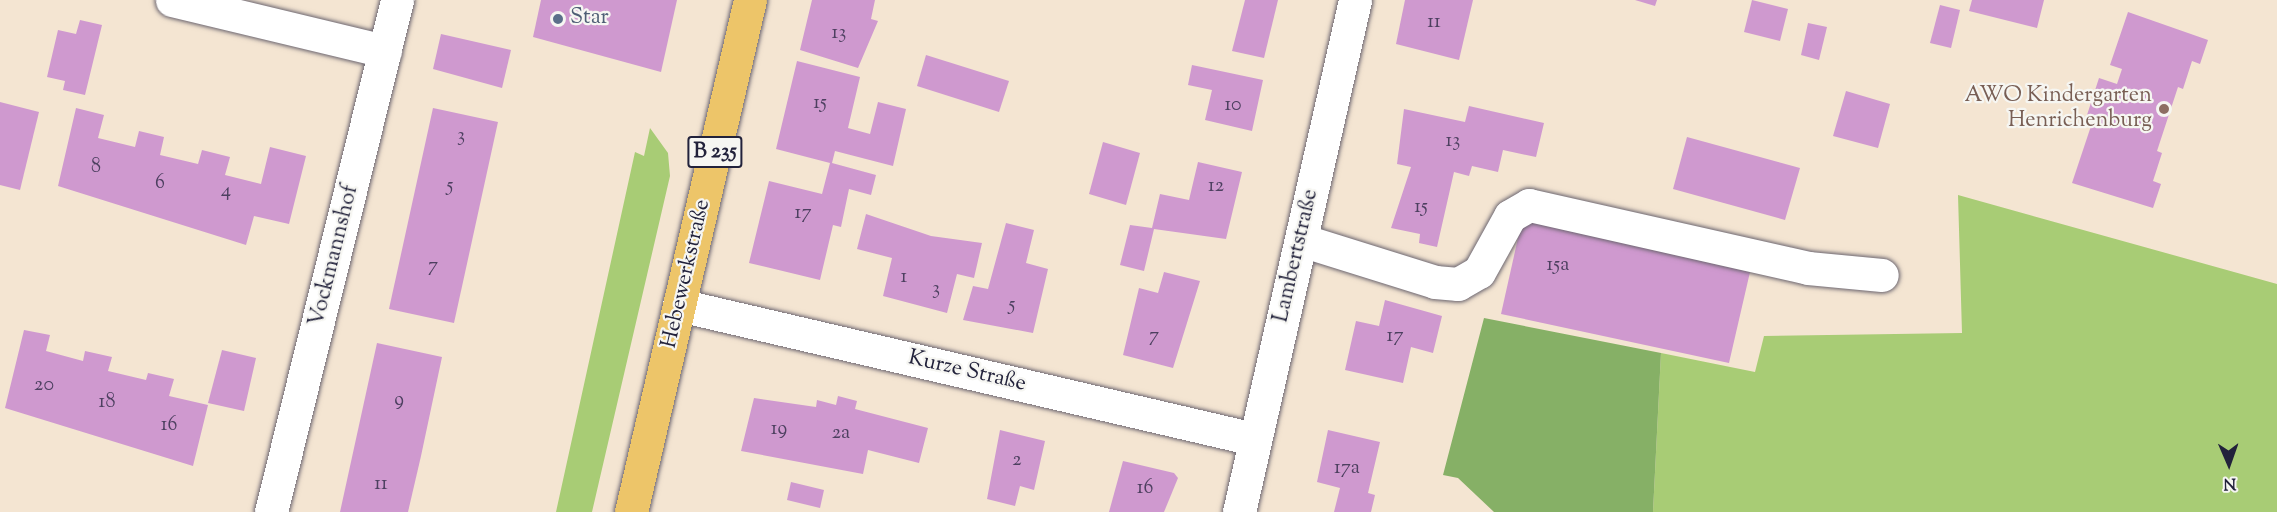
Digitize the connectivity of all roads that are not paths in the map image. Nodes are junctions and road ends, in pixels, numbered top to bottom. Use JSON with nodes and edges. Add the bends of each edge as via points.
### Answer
{"nodes":[{"id":1,"x":172,"y":0,"type":"edge"},
{"id":2,"x":397,"y":0,"type":"edge"},
{"id":3,"x":750,"y":0,"type":"edge"},
{"id":4,"x":1355,"y":0,"type":"edge"},
{"id":5,"x":385,"y":51,"type":"junction"},
{"id":6,"x":1301,"y":240,"type":"junction"},
{"id":7,"x":1882,"y":275,"type":"dead end"},
{"id":8,"x":679,"y":305,"type":"junction"},
{"id":9,"x":1254,"y":439,"type":"junction"},
{"id":10,"x":271,"y":512,"type":"edge"},
{"id":11,"x":631,"y":512,"type":"edge"},
{"id":12,"x":1239,"y":512,"type":"edge"}],
"edges":[{"from":1,"to":5,"type":"street"},
{"from":2,"to":5,"type":"street","name":"Vockmannshof"},
{"from":3,"to":8,"type":"main road","name":"Hebewerkstraße","number":"B 235"},
{"from":4,"to":6,"type":"street","name":"Lambertstraße"},
{"from":5,"to":10,"type":"street","name":"Vockmannshof"},
{"from":6,"to":7,"type":"street","via":[[1435,282],[1458,284],[1479,272],[1510,216],[1529,205],[1808,268]]},
{"from":6,"to":9,"type":"street","name":"Lambertstraße"},
{"from":8,"to":9,"type":"street","name":"Kurze Straße"},
{"from":8,"to":11,"type":"main road","name":"Hebewerkstraße","number":"B 235"},
{"from":9,"to":12,"type":"street","name":"Lambertstraße"}]}
